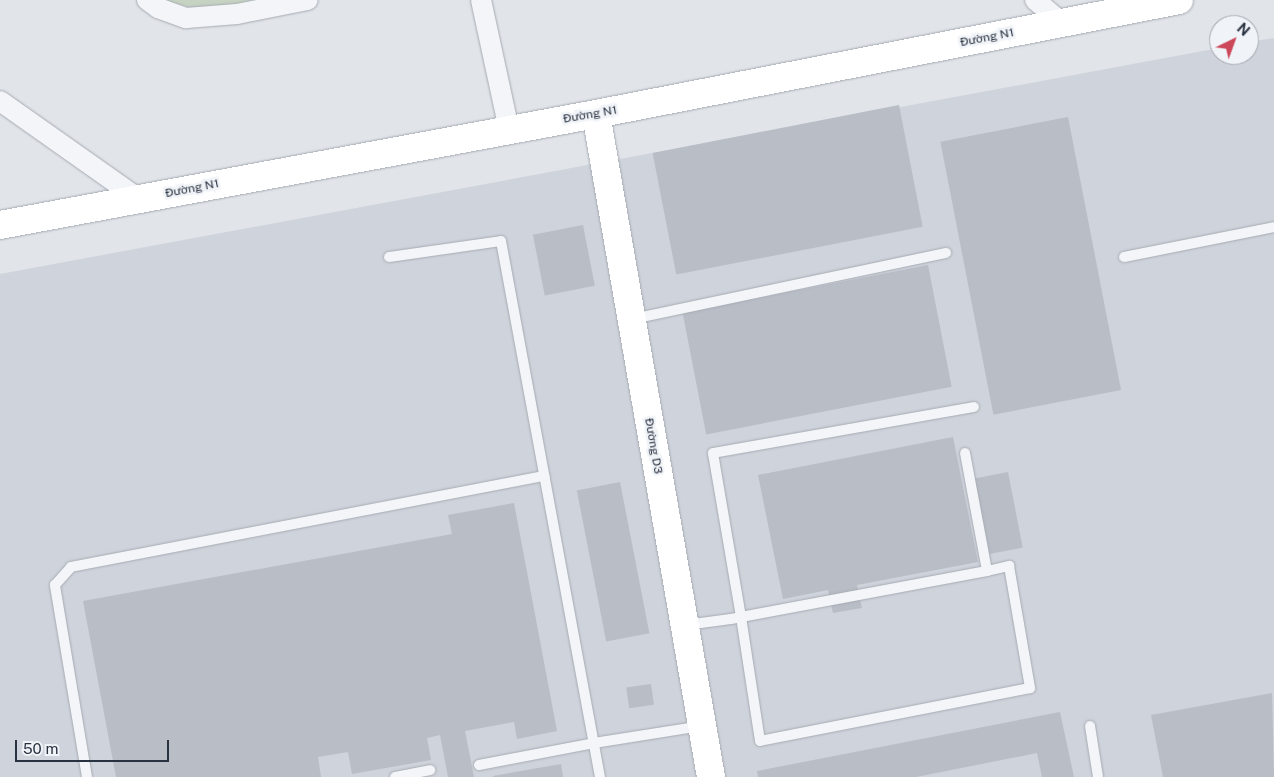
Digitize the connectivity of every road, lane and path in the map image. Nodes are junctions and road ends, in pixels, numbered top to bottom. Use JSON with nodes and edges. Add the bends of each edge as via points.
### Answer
{"nodes":[{"id":1,"x":147,"y":0,"type":"edge"},
{"id":2,"x":308,"y":0,"type":"edge"},
{"id":3,"x":481,"y":0,"type":"edge"},
{"id":4,"x":1035,"y":0,"type":"edge"},
{"id":5,"x":1179,"y":0,"type":"edge"},
{"id":6,"x":1062,"y":23,"type":"junction"},
{"id":7,"x":0,"y":101,"type":"edge"},
{"id":8,"x":596,"y":114,"type":"junction"},
{"id":9,"x":510,"y":129,"type":"junction"},
{"id":10,"x":139,"y":199,"type":"junction"},
{"id":11,"x":0,"y":225,"type":"edge"},
{"id":12,"x":1274,"y":228,"type":"edge"},
{"id":13,"x":946,"y":253,"type":"dead end"},
{"id":14,"x":389,"y":257,"type":"dead end"},
{"id":15,"x":1124,"y":257,"type":"dead end"},
{"id":16,"x":631,"y":320,"type":"junction"},
{"id":17,"x":974,"y":407,"type":"dead end"},
{"id":18,"x":965,"y":453,"type":"dead end"},
{"id":19,"x":544,"y":476,"type":"junction"},
{"id":20,"x":987,"y":571,"type":"junction"},
{"id":21,"x":741,"y":616,"type":"junction"},
{"id":22,"x":684,"y":625,"type":"junction"},
{"id":23,"x":702,"y":726,"type":"junction"},
{"id":24,"x":1090,"y":726,"type":"dead end"},
{"id":25,"x":594,"y":743,"type":"junction"},
{"id":26,"x":478,"y":766,"type":"dead end"},
{"id":27,"x":430,"y":770,"type":"dead end"},
{"id":28,"x":87,"y":777,"type":"edge"},
{"id":29,"x":395,"y":777,"type":"edge"},
{"id":30,"x":600,"y":777,"type":"edge"},
{"id":31,"x":711,"y":777,"type":"edge"},
{"id":32,"x":1098,"y":777,"type":"edge"}],
"edges":[{"from":1,"to":2,"type":"street","via":[[158,8],[186,18],[212,18]]},
{"from":3,"to":9,"type":"street"},
{"from":4,"to":6,"type":"street"},
{"from":5,"to":6,"type":"street","name":"Đường N1"},
{"from":6,"to":8,"type":"street","name":"Đường N1"},
{"from":7,"to":10,"type":"street"},
{"from":8,"to":9,"type":"street","name":"Đường N1"},
{"from":8,"to":16,"type":"street","name":"Đường D3"},
{"from":9,"to":10,"type":"street","name":"Đường N1"},
{"from":10,"to":11,"type":"street","name":"Đường N1"},
{"from":12,"to":15,"type":"lane"},
{"from":13,"to":16,"type":"lane"},
{"from":14,"to":19,"type":"lane","via":[[501,241]]},
{"from":16,"to":22,"type":"street","name":"Đường D3"},
{"from":17,"to":21,"type":"lane","via":[[713,454]]},
{"from":18,"to":20,"type":"lane"},
{"from":19,"to":25,"type":"lane"},
{"from":19,"to":28,"type":"lane","via":[[71,567],[55,585]]},
{"from":20,"to":21,"type":"lane"},
{"from":20,"to":21,"type":"lane","via":[[1009,566],[1030,688],[760,742]]},
{"from":21,"to":22,"type":"lane"},
{"from":22,"to":23,"type":"street","name":"Đường D3"},
{"from":23,"to":25,"type":"lane"},
{"from":23,"to":31,"type":"street","name":"Đường D3"},
{"from":24,"to":32,"type":"lane"},
{"from":25,"to":26,"type":"lane"},
{"from":25,"to":30,"type":"lane"},
{"from":27,"to":29,"type":"lane"}]}
